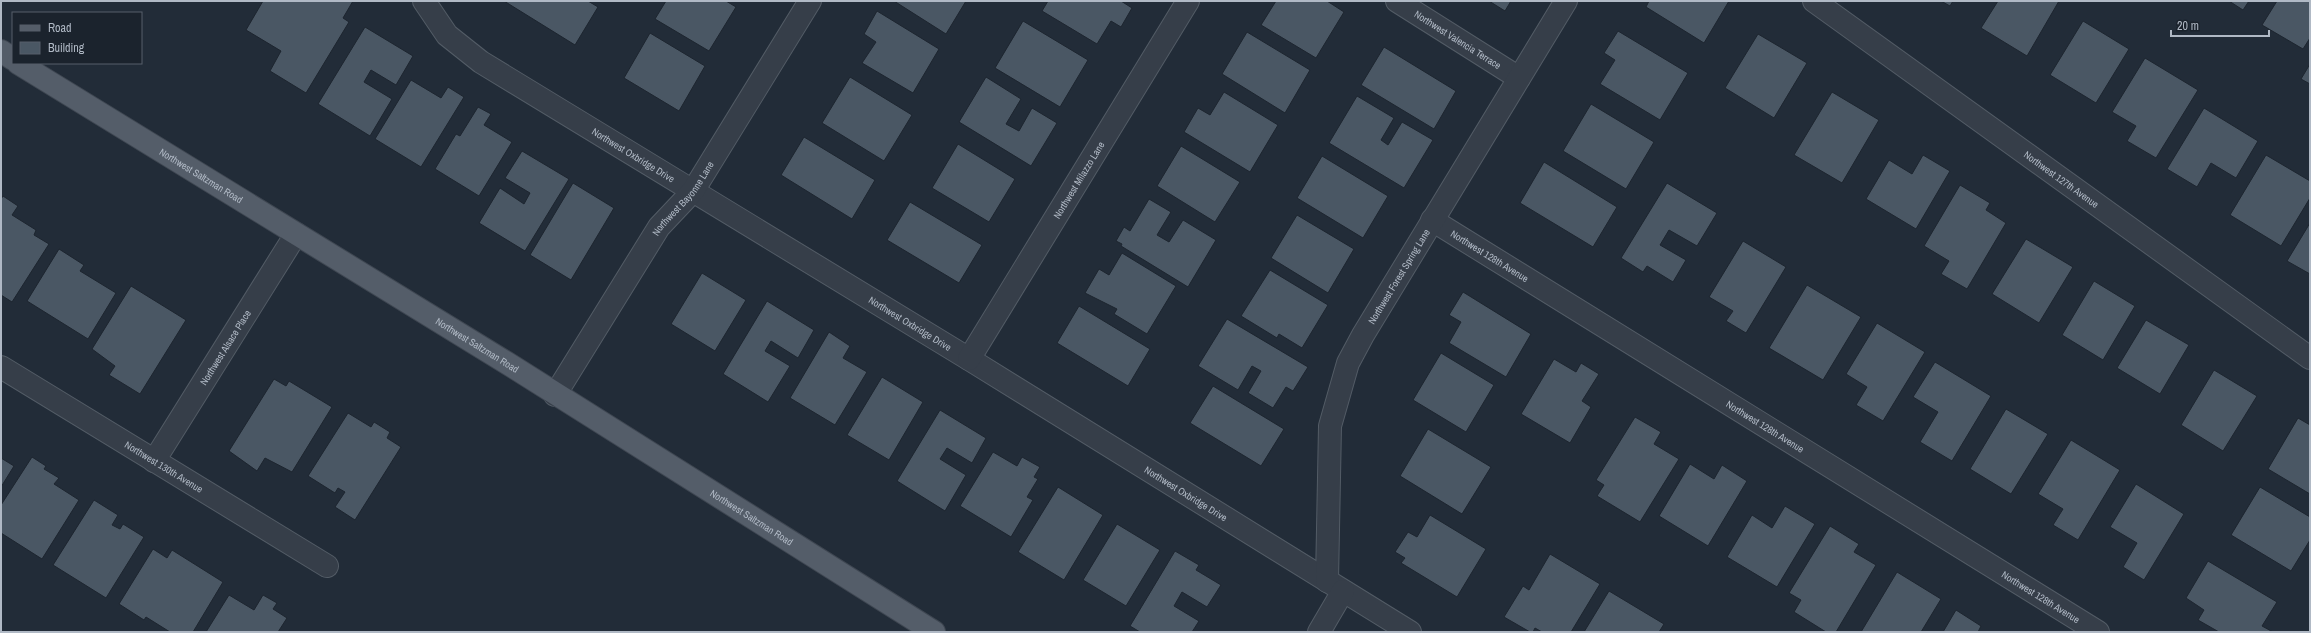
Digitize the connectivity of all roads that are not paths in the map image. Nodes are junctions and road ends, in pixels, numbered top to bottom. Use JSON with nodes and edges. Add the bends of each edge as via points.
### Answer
{"nodes":[{"id":1,"x":424,"y":1,"type":"edge"},
{"id":2,"x":810,"y":1,"type":"edge"},
{"id":3,"x":1188,"y":1,"type":"edge"},
{"id":4,"x":1396,"y":1,"type":"edge"},
{"id":5,"x":1566,"y":1,"type":"edge"},
{"id":6,"x":1814,"y":1,"type":"edge"},
{"id":7,"x":1,"y":51,"type":"edge"},
{"id":8,"x":12,"y":58,"type":"edge"},
{"id":9,"x":20,"y":64,"type":"edge"},
{"id":10,"x":1519,"y":78,"type":"junction"},
{"id":11,"x":693,"y":191,"type":"junction"},
{"id":12,"x":1432,"y":220,"type":"junction"},
{"id":13,"x":296,"y":234,"type":"junction"},
{"id":14,"x":2310,"y":358,"type":"edge"},
{"id":15,"x":969,"y":359,"type":"junction"},
{"id":16,"x":1,"y":367,"type":"edge"},
{"id":17,"x":555,"y":395,"type":"junction"},
{"id":18,"x":154,"y":461,"type":"junction"},
{"id":19,"x":327,"y":566,"type":"dead end"},
{"id":20,"x":1335,"y":586,"type":"junction"},
{"id":21,"x":2067,"y":625,"type":"edge"},
{"id":22,"x":934,"y":632,"type":"edge"},
{"id":23,"x":1319,"y":632,"type":"edge"},
{"id":24,"x":1410,"y":632,"type":"edge"},
{"id":25,"x":2098,"y":632,"type":"edge"}],
"edges":[{"from":1,"to":11,"type":"street","name":"Northwest Oxbridge Drive","via":[[447,34],[481,62]]},
{"from":2,"to":11,"type":"street","name":"Northwest Bayonne Lane"},
{"from":3,"to":15,"type":"street","name":"Northwest Milazzo Lane"},
{"from":4,"to":10,"type":"street","name":"Northwest Valencia Terrace"},
{"from":5,"to":10,"type":"street","name":"Northwest Forest Spring Lane"},
{"from":6,"to":14,"type":"street","name":"Northwest 127th Avenue"},
{"from":7,"to":8,"type":"main road"},
{"from":9,"to":13,"type":"main road","name":"Northwest Saltzman Road"},
{"from":10,"to":12,"type":"street","name":"Northwest Forest Spring Lane"},
{"from":11,"to":15,"type":"street","name":"Northwest Oxbridge Drive"},
{"from":11,"to":17,"type":"street","name":"Northwest Bayonne Lane","via":[[658,227]]},
{"from":12,"to":20,"type":"street","name":"Northwest Forest Spring Lane","via":[[1363,334],[1348,363],[1339,392],[1330,426]]},
{"from":12,"to":21,"type":"street","name":"Northwest 128th Avenue"},
{"from":13,"to":17,"type":"main road","name":"Northwest Saltzman Road"},
{"from":13,"to":18,"type":"street","name":"Northwest Alsace Place"},
{"from":15,"to":20,"type":"street","name":"Northwest Oxbridge Drive"},
{"from":16,"to":18,"type":"street","name":"Northwest 130th Avenue"},
{"from":17,"to":22,"type":"main road","name":"Northwest Saltzman Road"},
{"from":18,"to":19,"type":"street","name":"Northwest 130th Avenue"},
{"from":20,"to":23,"type":"street","name":"Northwest Forest Spring Lane"},
{"from":20,"to":24,"type":"street","name":"Northwest Oxbridge Drive"},
{"from":21,"to":25,"type":"street","name":"Northwest 128th Avenue"}]}
